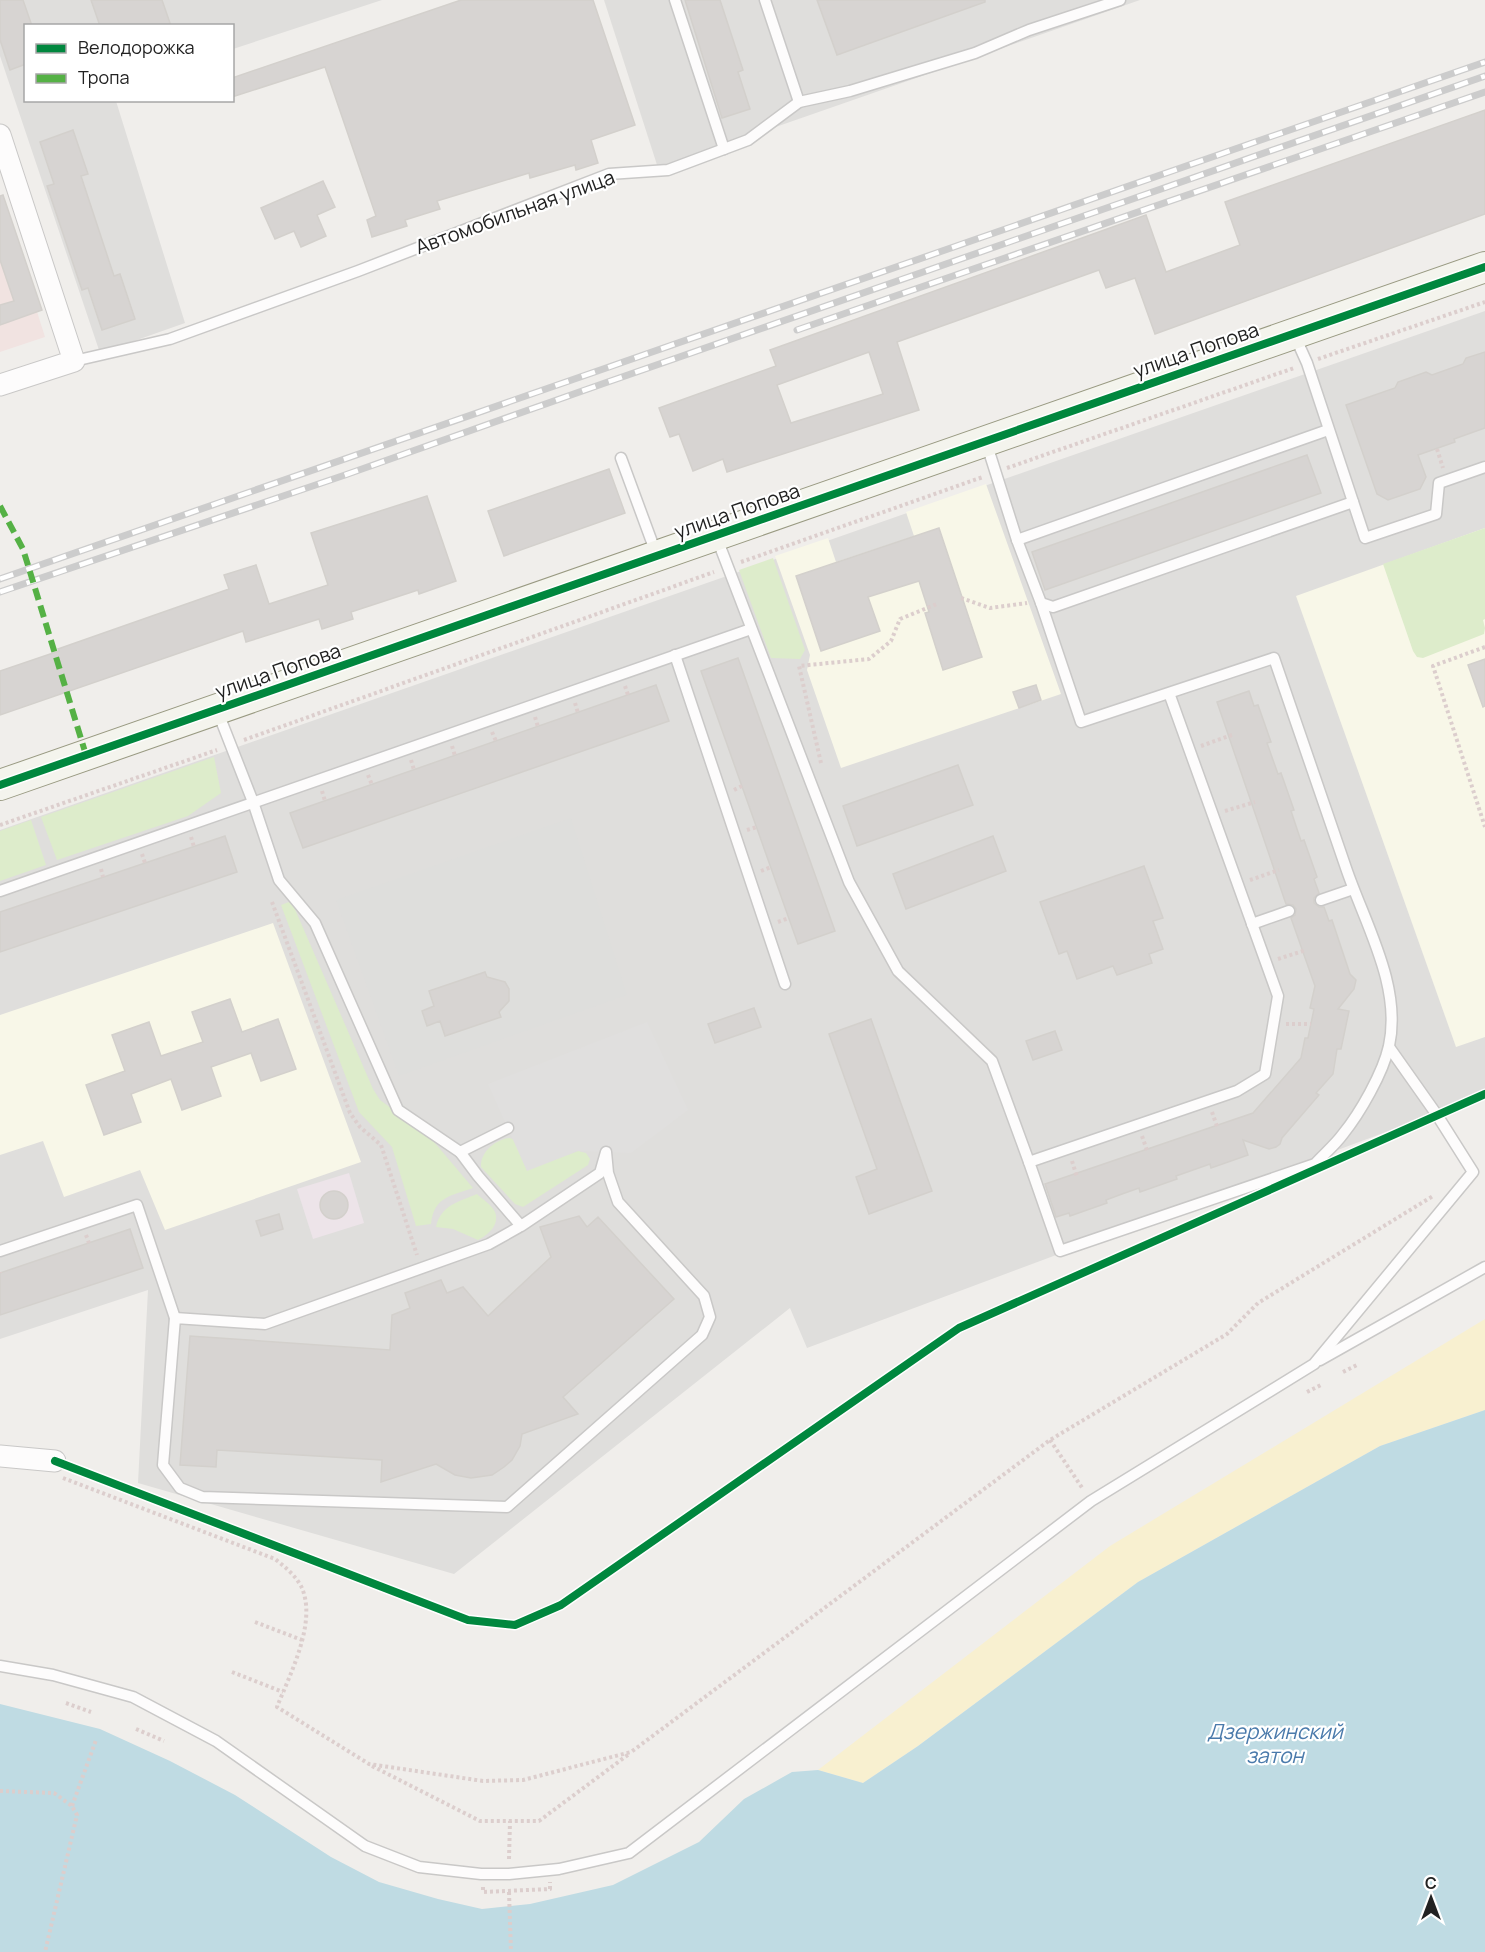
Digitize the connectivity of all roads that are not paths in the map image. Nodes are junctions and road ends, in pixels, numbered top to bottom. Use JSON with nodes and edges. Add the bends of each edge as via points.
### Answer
{"nodes":[{"id":1,"x":675,"y":0,"type":"edge"},
{"id":2,"x":765,"y":0,"type":"edge"},
{"id":3,"x":1120,"y":0,"type":"edge"},
{"id":4,"x":799,"y":102,"type":"junction"},
{"id":5,"x":0,"y":135,"type":"edge"},
{"id":6,"x":724,"y":148,"type":"junction"},
{"id":7,"x":1485,"y":267,"type":"edge"},
{"id":8,"x":1294,"y":334,"type":"junction"},
{"id":9,"x":74,"y":361,"type":"junction"},
{"id":10,"x":0,"y":385,"type":"edge"},
{"id":11,"x":1328,"y":430,"type":"junction"},
{"id":12,"x":986,"y":442,"type":"junction"},
{"id":13,"x":621,"y":458,"type":"dead end"},
{"id":14,"x":1485,"y":467,"type":"edge"},
{"id":15,"x":1353,"y":502,"type":"junction"},
{"id":16,"x":715,"y":536,"type":"junction"},
{"id":17,"x":1017,"y":540,"type":"junction"},
{"id":18,"x":658,"y":556,"type":"junction"},
{"id":19,"x":1041,"y":603,"type":"junction"},
{"id":20,"x":750,"y":628,"type":"junction"},
{"id":21,"x":675,"y":655,"type":"junction"},
{"id":22,"x":1169,"y":693,"type":"junction"},
{"id":23,"x":217,"y":710,"type":"junction"},
{"id":24,"x":0,"y":785,"type":"edge"},
{"id":25,"x":253,"y":802,"type":"junction"},
{"id":26,"x":1353,"y":888,"type":"junction"},
{"id":27,"x":0,"y":891,"type":"edge"},
{"id":28,"x":1321,"y":900,"type":"dead end"},
{"id":29,"x":1289,"y":911,"type":"dead end"},
{"id":30,"x":1252,"y":924,"type":"junction"},
{"id":31,"x":785,"y":984,"type":"dead end"},
{"id":32,"x":1389,"y":1047,"type":"junction"},
{"id":33,"x":508,"y":1128,"type":"dead end"},
{"id":34,"x":460,"y":1152,"type":"junction"},
{"id":35,"x":1029,"y":1162,"type":"junction"},
{"id":36,"x":521,"y":1226,"type":"junction"},
{"id":37,"x":0,"y":1251,"type":"edge"},
{"id":38,"x":1485,"y":1267,"type":"edge"},
{"id":39,"x":175,"y":1317,"type":"junction"},
{"id":40,"x":1314,"y":1364,"type":"junction"},
{"id":41,"x":0,"y":1456,"type":"edge"},
{"id":42,"x":54,"y":1468,"type":"road end"},
{"id":43,"x":0,"y":1666,"type":"edge"}],
"edges":[{"from":1,"to":6,"type":"lane"},
{"from":2,"to":4,"type":"lane"},
{"from":3,"to":4,"type":"lane","name":"Автомобильная улица","via":[[963,56],[850,91]]},
{"from":4,"to":6,"type":"lane","name":"Автомобильная улица","via":[[748,140]]},
{"from":5,"to":9,"type":"street"},
{"from":6,"to":9,"type":"lane","name":"Автомобильная улица","via":[[668,170],[609,174],[170,339]]},
{"from":7,"to":8,"type":"street","name":"улица Попова"},
{"from":8,"to":11,"type":"lane"},
{"from":8,"to":12,"type":"street","name":"улица Попова"},
{"from":9,"to":10,"type":"street"},
{"from":11,"to":15,"type":"lane"},
{"from":11,"to":17,"type":"lane"},
{"from":12,"to":16,"type":"street","name":"улица Попова"},
{"from":12,"to":17,"type":"lane"},
{"from":13,"to":18,"type":"lane"},
{"from":14,"to":15,"type":"lane","via":[[1439,483],[1436,514],[1365,538]]},
{"from":15,"to":19,"type":"lane","via":[[1053,607]]},
{"from":16,"to":18,"type":"street","name":"улица Попова"},
{"from":16,"to":20,"type":"lane"},
{"from":17,"to":19,"type":"lane"},
{"from":18,"to":23,"type":"street","name":"улица Попова"},
{"from":19,"to":22,"type":"lane","via":[[1081,722]]},
{"from":20,"to":21,"type":"lane"},
{"from":20,"to":35,"type":"lane","via":[[849,882],[898,971],[992,1061]]},
{"from":21,"to":25,"type":"lane"},
{"from":21,"to":31,"type":"lane"},
{"from":22,"to":26,"type":"lane","via":[[1274,658]]},
{"from":22,"to":30,"type":"lane"},
{"from":23,"to":24,"type":"street","name":"улица Попова"},
{"from":23,"to":25,"type":"lane"},
{"from":25,"to":27,"type":"lane"},
{"from":25,"to":34,"type":"lane","via":[[279,879],[315,923],[398,1110]]},
{"from":26,"to":28,"type":"lane"},
{"from":26,"to":32,"type":"lane","via":[[1386,974],[1392,1013]]},
{"from":29,"to":30,"type":"lane"},
{"from":30,"to":35,"type":"lane","via":[[1278,996],[1265,1074],[1237,1090]]},
{"from":32,"to":35,"type":"lane","via":[[1360,1109],[1315,1164],[1060,1251]]},
{"from":32,"to":40,"type":"lane","via":[[1473,1172]]},
{"from":33,"to":34,"type":"lane"},
{"from":34,"to":36,"type":"lane"},
{"from":36,"to":39,"type":"lane","via":[[489,1244],[265,1324]]},
{"from":36,"to":39,"type":"lane","via":[[600,1173],[606,1152],[618,1202],[704,1296],[710,1317],[702,1335],[507,1507],[202,1497],[180,1488],[163,1465]]},
{"from":37,"to":39,"type":"lane","via":[[137,1205]]},
{"from":38,"to":40,"type":"lane"},
{"from":40,"to":43,"type":"lane","via":[[1091,1501],[629,1854],[509,1875],[419,1867],[365,1846],[216,1741],[133,1698]]},
{"from":41,"to":42,"type":"street"}]}
